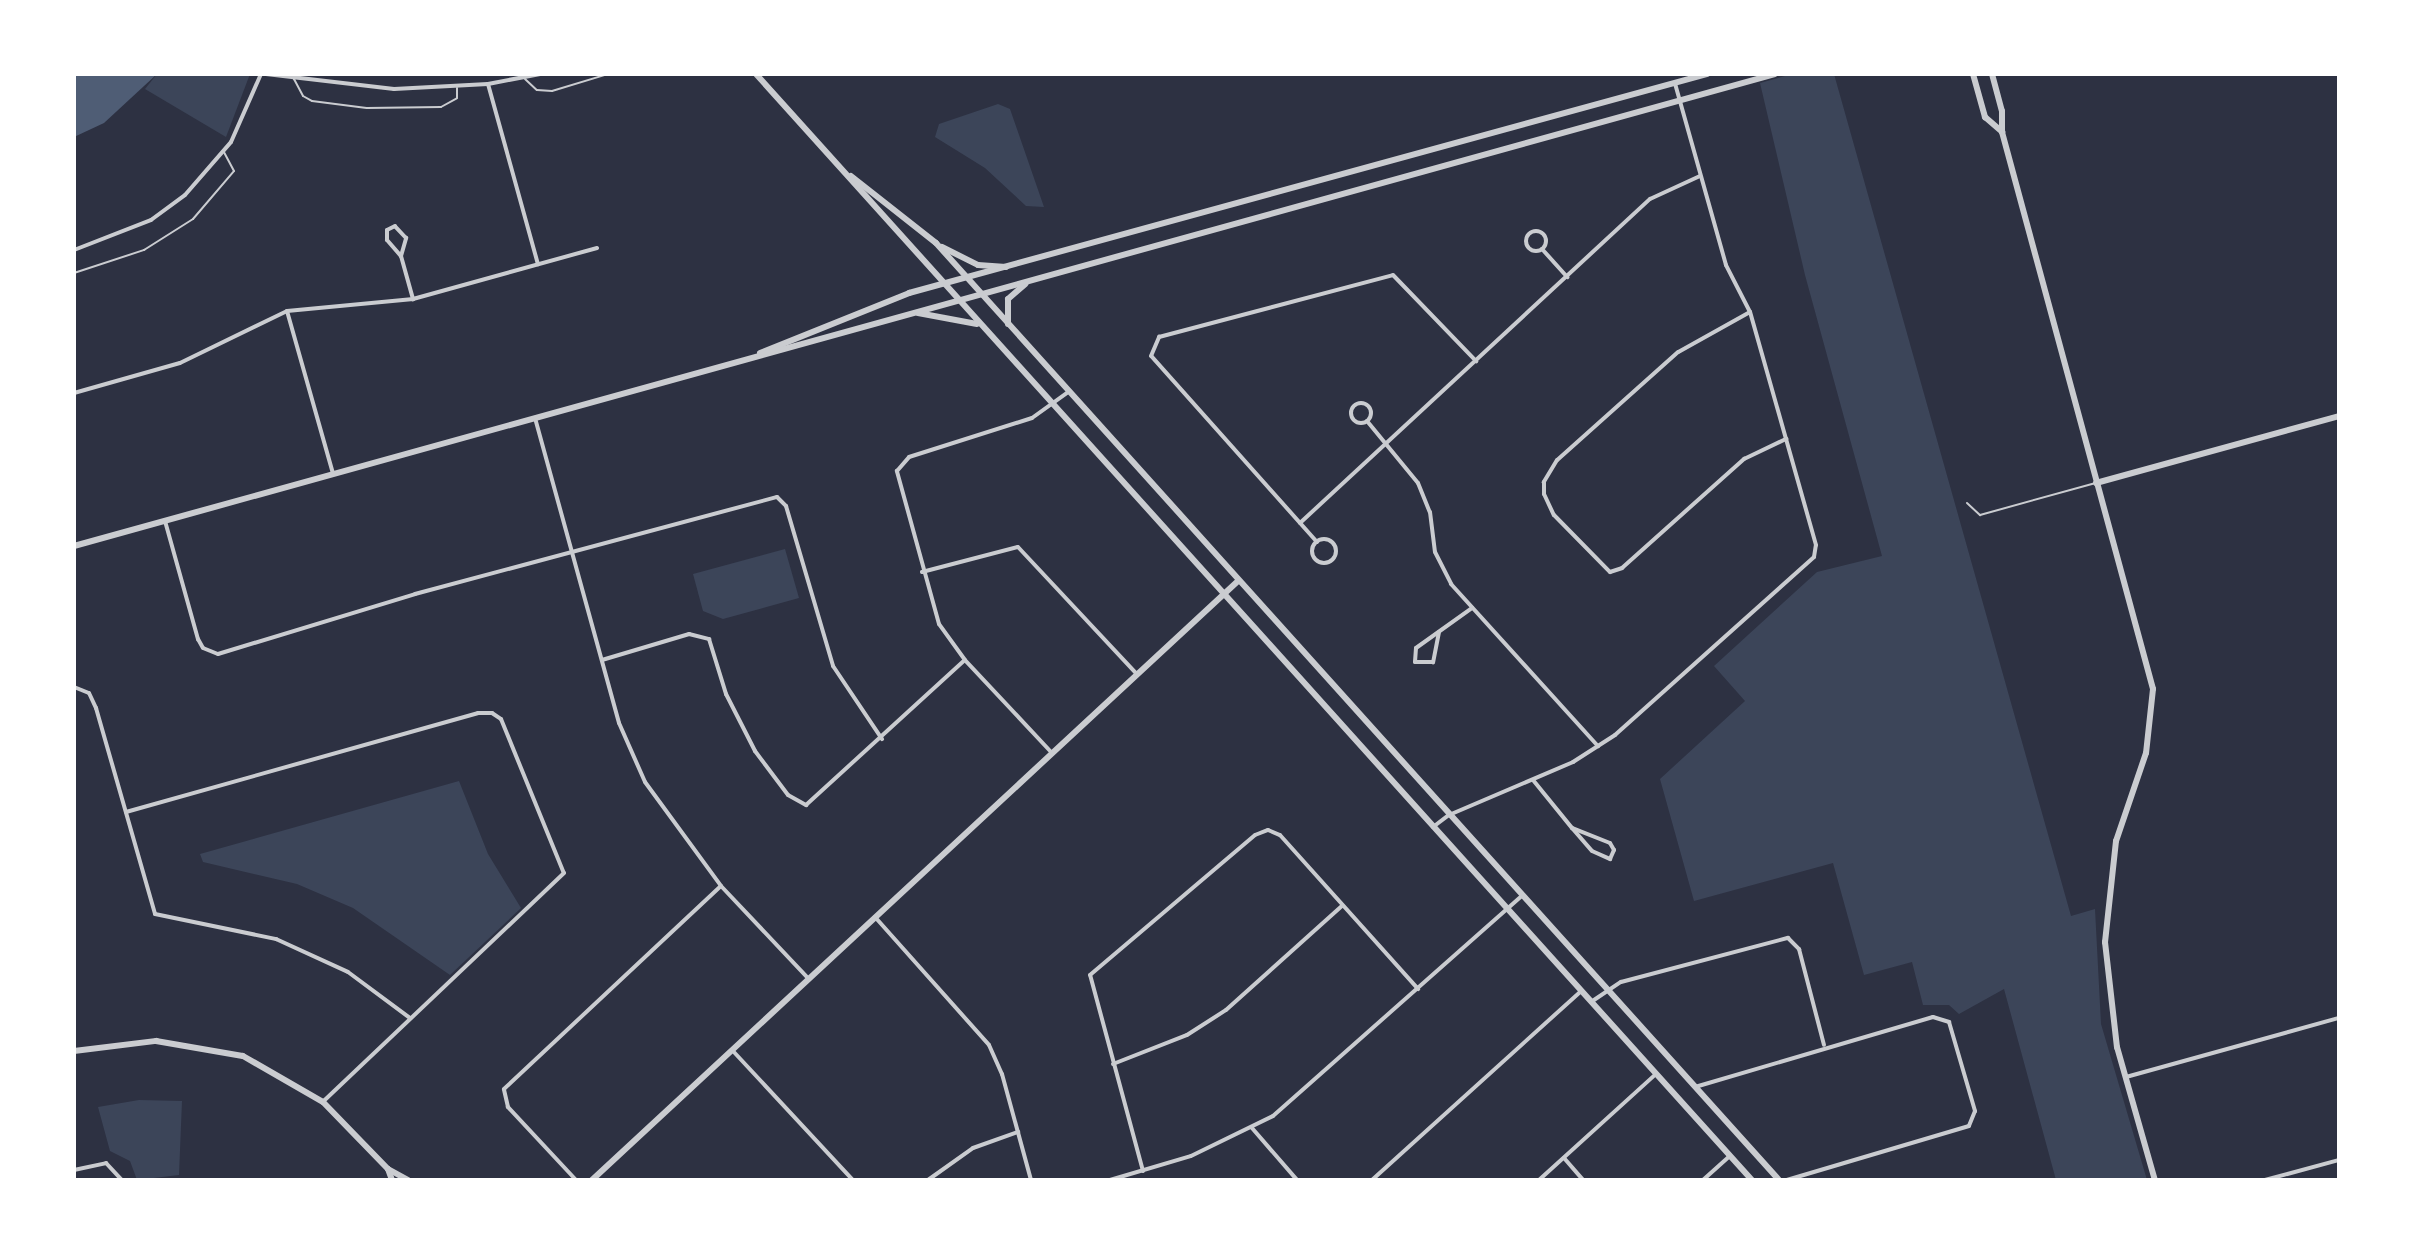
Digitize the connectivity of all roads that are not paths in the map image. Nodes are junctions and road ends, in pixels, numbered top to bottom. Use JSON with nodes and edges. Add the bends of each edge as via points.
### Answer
{"nodes":[{"id":1,"x":264,"y":74,"type":"edge"},
{"id":2,"x":300,"y":74,"type":"edge"},
{"id":3,"x":540,"y":74,"type":"edge"},
{"id":4,"x":608,"y":74,"type":"edge"},
{"id":5,"x":756,"y":74,"type":"edge"},
{"id":6,"x":1707,"y":74,"type":"edge"},
{"id":7,"x":1775,"y":74,"type":"edge"},
{"id":8,"x":1973,"y":74,"type":"edge"},
{"id":9,"x":1992,"y":74,"type":"edge"},
{"id":10,"x":524,"y":78,"type":"junction"},
{"id":11,"x":294,"y":79,"type":"junction"},
{"id":12,"x":1675,"y":83,"type":"junction"},
{"id":13,"x":488,"y":84,"type":"junction"},
{"id":14,"x":457,"y":87,"type":"junction"},
{"id":15,"x":1679,"y":100,"type":"junction"},
{"id":16,"x":2002,"y":132,"type":"junction"},
{"id":17,"x":224,"y":152,"type":"junction"},
{"id":18,"x":842,"y":169,"type":"junction"},
{"id":19,"x":1700,"y":176,"type":"junction"},
{"id":20,"x":936,"y":243,"type":"junction"},
{"id":21,"x":597,"y":248,"type":"dead end"},
{"id":22,"x":1542,"y":249,"type":"junction"},
{"id":23,"x":74,"y":250,"type":"edge"},
{"id":24,"x":401,"y":256,"type":"junction"},
{"id":25,"x":538,"y":264,"type":"junction"},
{"id":26,"x":1012,"y":268,"type":"junction"},
{"id":27,"x":74,"y":273,"type":"edge"},
{"id":28,"x":1567,"y":277,"type":"junction"},
{"id":29,"x":966,"y":280,"type":"junction"},
{"id":30,"x":1030,"y":281,"type":"junction"},
{"id":31,"x":944,"y":284,"type":"junction"},
{"id":32,"x":980,"y":295,"type":"junction"},
{"id":33,"x":413,"y":299,"type":"junction"},
{"id":34,"x":957,"y":300,"type":"junction"},
{"id":35,"x":287,"y":311,"type":"junction"},
{"id":36,"x":1750,"y":312,"type":"junction"},
{"id":37,"x":913,"y":313,"type":"junction"},
{"id":38,"x":981,"y":326,"type":"junction"},
{"id":39,"x":1009,"y":327,"type":"junction"},
{"id":40,"x":1476,"y":361,"type":"junction"},
{"id":41,"x":738,"y":362,"type":"junction"},
{"id":42,"x":1068,"y":392,"type":"junction"},
{"id":43,"x":74,"y":393,"type":"edge"},
{"id":44,"x":1053,"y":405,"type":"junction"},
{"id":45,"x":2339,"y":416,"type":"edge"},
{"id":46,"x":535,"y":418,"type":"junction"},
{"id":47,"x":1367,"y":421,"type":"junction"},
{"id":48,"x":1786,"y":439,"type":"junction"},
{"id":49,"x":1386,"y":444,"type":"junction"},
{"id":50,"x":333,"y":474,"type":"junction"},
{"id":51,"x":2096,"y":483,"type":"junction"},
{"id":52,"x":1967,"y":503,"type":"dead end"},
{"id":53,"x":165,"y":521,"type":"junction"},
{"id":54,"x":1300,"y":523,"type":"junction"},
{"id":55,"x":1317,"y":542,"type":"junction"},
{"id":56,"x":74,"y":546,"type":"edge"},
{"id":57,"x":570,"y":551,"type":"junction"},
{"id":58,"x":922,"y":572,"type":"junction"},
{"id":59,"x":1238,"y":581,"type":"junction"},
{"id":60,"x":1224,"y":593,"type":"junction"},
{"id":61,"x":1472,"y":608,"type":"junction"},
{"id":62,"x":1439,"y":632,"type":"junction"},
{"id":63,"x":602,"y":660,"type":"junction"},
{"id":64,"x":965,"y":660,"type":"junction"},
{"id":65,"x":1137,"y":674,"type":"junction"},
{"id":66,"x":74,"y":687,"type":"edge"},
{"id":67,"x":882,"y":739,"type":"junction"},
{"id":68,"x":1598,"y":746,"type":"junction"},
{"id":69,"x":1052,"y":753,"type":"junction"},
{"id":70,"x":1533,"y":780,"type":"junction"},
{"id":71,"x":126,"y":812,"type":"junction"},
{"id":72,"x":1449,"y":815,"type":"junction"},
{"id":73,"x":1433,"y":827,"type":"junction"},
{"id":74,"x":1572,"y":828,"type":"junction"},
{"id":75,"x":721,"y":886,"type":"junction"},
{"id":76,"x":1522,"y":896,"type":"junction"},
{"id":77,"x":1342,"y":906,"type":"junction"},
{"id":78,"x":1508,"y":910,"type":"junction"},
{"id":79,"x":875,"y":917,"type":"junction"},
{"id":80,"x":809,"y":979,"type":"junction"},
{"id":81,"x":1418,"y":989,"type":"junction"},
{"id":82,"x":1606,"y":989,"type":"junction"},
{"id":83,"x":1581,"y":991,"type":"junction"},
{"id":84,"x":1591,"y":1002,"type":"junction"},
{"id":85,"x":410,"y":1018,"type":"junction"},
{"id":86,"x":2339,"y":1018,"type":"edge"},
{"id":87,"x":1824,"y":1045,"type":"junction"},
{"id":88,"x":732,"y":1050,"type":"junction"},
{"id":89,"x":74,"y":1051,"type":"edge"},
{"id":90,"x":1113,"y":1064,"type":"junction"},
{"id":91,"x":1656,"y":1074,"type":"junction"},
{"id":92,"x":2126,"y":1077,"type":"junction"},
{"id":93,"x":1695,"y":1087,"type":"junction"},
{"id":94,"x":323,"y":1102,"type":"junction"},
{"id":95,"x":1252,"y":1128,"type":"junction"},
{"id":96,"x":1018,"y":1132,"type":"junction"},
{"id":97,"x":1730,"y":1156,"type":"junction"},
{"id":98,"x":1564,"y":1158,"type":"junction"},
{"id":99,"x":2339,"y":1160,"type":"edge"},
{"id":100,"x":388,"y":1169,"type":"junction"},
{"id":101,"x":74,"y":1170,"type":"edge"},
{"id":102,"x":1143,"y":1171,"type":"junction"},
{"id":103,"x":122,"y":1180,"type":"edge"},
{"id":104,"x":392,"y":1180,"type":"edge"},
{"id":105,"x":408,"y":1180,"type":"edge"},
{"id":106,"x":576,"y":1180,"type":"edge"},
{"id":107,"x":592,"y":1180,"type":"edge"},
{"id":108,"x":853,"y":1180,"type":"edge"},
{"id":109,"x":928,"y":1180,"type":"edge"},
{"id":110,"x":1031,"y":1180,"type":"edge"},
{"id":111,"x":1110,"y":1180,"type":"edge"},
{"id":112,"x":1297,"y":1180,"type":"edge"},
{"id":113,"x":1372,"y":1180,"type":"edge"},
{"id":114,"x":1539,"y":1180,"type":"edge"},
{"id":115,"x":1583,"y":1180,"type":"edge"},
{"id":116,"x":1703,"y":1180,"type":"edge"},
{"id":117,"x":1752,"y":1180,"type":"edge"},
{"id":118,"x":1779,"y":1180,"type":"edge"},
{"id":119,"x":1787,"y":1180,"type":"edge"},
{"id":120,"x":2155,"y":1180,"type":"edge"},
{"id":121,"x":2265,"y":1180,"type":"edge"}],
"edges":[{"from":1,"to":11,"type":"street"},
{"from":1,"to":17,"type":"street"},
{"from":2,"to":11,"type":"lane"},
{"from":3,"to":10,"type":"street"},
{"from":4,"to":10,"type":"lane","via":[[552,91],[537,90]]},
{"from":5,"to":18,"type":"street"},
{"from":6,"to":12,"type":"street"},
{"from":7,"to":15,"type":"street"},
{"from":8,"to":16,"type":"street","via":[[1985,117]]},
{"from":9,"to":16,"type":"street"},
{"from":10,"to":13,"type":"street"},
{"from":11,"to":14,"type":"street","via":[[394,89]]},
{"from":11,"to":14,"type":"lane","via":[[312,101],[367,108],[441,107],[457,98]]},
{"from":12,"to":15,"type":"street"},
{"from":12,"to":26,"type":"street"},
{"from":13,"to":14,"type":"street"},
{"from":13,"to":25,"type":"street"},
{"from":15,"to":19,"type":"street"},
{"from":15,"to":30,"type":"street"},
{"from":16,"to":51,"type":"street"},
{"from":17,"to":23,"type":"street","via":[[185,195],[151,220]]},
{"from":17,"to":27,"type":"lane","via":[[234,171],[193,219],[144,250]]},
{"from":18,"to":20,"type":"street"},
{"from":18,"to":31,"type":"street"},
{"from":19,"to":28,"type":"street","via":[[1650,199]]},
{"from":19,"to":36,"type":"street","via":[[1726,265]]},
{"from":20,"to":26,"type":"street","via":[[978,265]]},
{"from":20,"to":29,"type":"street"},
{"from":21,"to":25,"type":"street"},
{"from":22,"to":22,"type":"street","via":[[1544,235],[1529,233],[1529,249]]},
{"from":22,"to":28,"type":"street"},
{"from":24,"to":24,"type":"street","via":[[406,238],[395,226],[387,230],[387,240]]},
{"from":24,"to":33,"type":"street"},
{"from":25,"to":33,"type":"street"},
{"from":26,"to":29,"type":"street"},
{"from":28,"to":40,"type":"street"},
{"from":29,"to":31,"type":"street"},
{"from":29,"to":32,"type":"street"},
{"from":30,"to":32,"type":"street"},
{"from":30,"to":39,"type":"street","via":[[1008,299]]},
{"from":31,"to":34,"type":"street"},
{"from":31,"to":41,"type":"street","via":[[879,302]]},
{"from":32,"to":34,"type":"street"},
{"from":32,"to":39,"type":"street"},
{"from":33,"to":35,"type":"street"},
{"from":34,"to":37,"type":"street"},
{"from":34,"to":38,"type":"street"},
{"from":35,"to":43,"type":"street","via":[[180,363]]},
{"from":35,"to":50,"type":"street"},
{"from":36,"to":48,"type":"street"},
{"from":36,"to":48,"type":"street","via":[[1678,352],[1557,460],[1549,469],[1544,494],[1554,515],[1610,572],[1622,568],[1744,459]]},
{"from":37,"to":38,"type":"street"},
{"from":37,"to":41,"type":"street"},
{"from":38,"to":44,"type":"street"},
{"from":39,"to":42,"type":"street"},
{"from":40,"to":49,"type":"street"},
{"from":40,"to":54,"type":"street","via":[[1393,275],[1159,337],[1151,356]]},
{"from":41,"to":46,"type":"street"},
{"from":42,"to":44,"type":"street"},
{"from":42,"to":59,"type":"street"},
{"from":44,"to":58,"type":"street","via":[[1010,427],[902,460],[899,483]]},
{"from":44,"to":60,"type":"street"},
{"from":45,"to":51,"type":"street"},
{"from":46,"to":50,"type":"street"},
{"from":46,"to":57,"type":"street"},
{"from":47,"to":47,"type":"street","via":[[1370,408],[1356,404],[1352,417]]},
{"from":47,"to":49,"type":"street"},
{"from":48,"to":68,"type":"street","via":[[1816,545],[1814,557],[1644,712]]},
{"from":49,"to":54,"type":"street"},
{"from":49,"to":61,"type":"street","via":[[1418,483],[1430,512],[1441,568]]},
{"from":50,"to":53,"type":"street"},
{"from":51,"to":52,"type":"lane","via":[[1980,515]]},
{"from":51,"to":92,"type":"street","via":[[2153,689],[2146,753],[2116,841],[2108,892],[2106,975]]},
{"from":53,"to":56,"type":"street"},
{"from":53,"to":57,"type":"street","via":[[198,639],[203,648],[218,654]]},
{"from":54,"to":55,"type":"street"},
{"from":55,"to":55,"type":"street","via":[[1315,558],[1333,559],[1331,541]]},
{"from":57,"to":63,"type":"street"},
{"from":57,"to":67,"type":"street","via":[[777,497],[786,506],[833,666]]},
{"from":58,"to":64,"type":"street","via":[[939,624]]},
{"from":58,"to":65,"type":"street","via":[[1018,547]]},
{"from":59,"to":60,"type":"street"},
{"from":59,"to":72,"type":"street"},
{"from":60,"to":65,"type":"street"},
{"from":60,"to":73,"type":"street"},
{"from":61,"to":62,"type":"street"},
{"from":61,"to":68,"type":"street"},
{"from":62,"to":62,"type":"street","via":[[1433,662],[1415,662],[1416,648]]},
{"from":63,"to":67,"type":"street","via":[[689,634],[709,639],[726,694],[755,751],[797,803],[812,803]]},
{"from":63,"to":75,"type":"street","via":[[619,723],[645,782]]},
{"from":64,"to":67,"type":"street"},
{"from":64,"to":69,"type":"street"},
{"from":65,"to":69,"type":"street"},
{"from":66,"to":71,"type":"street","via":[[93,699]]},
{"from":68,"to":70,"type":"street"},
{"from":69,"to":79,"type":"street"},
{"from":70,"to":72,"type":"street"},
{"from":70,"to":74,"type":"street"},
{"from":71,"to":85,"type":"street","via":[[155,914],[235,927],[288,944],[348,972]]},
{"from":71,"to":85,"type":"street","via":[[492,713],[501,719],[564,873]]},
{"from":72,"to":73,"type":"street"},
{"from":72,"to":76,"type":"street"},
{"from":73,"to":78,"type":"street"},
{"from":74,"to":74,"type":"street","via":[[1600,859],[1610,859],[1610,843]]},
{"from":75,"to":80,"type":"street"},
{"from":75,"to":106,"type":"street","via":[[504,1089],[508,1107]]},
{"from":76,"to":78,"type":"street"},
{"from":76,"to":82,"type":"street"},
{"from":77,"to":81,"type":"street"},
{"from":77,"to":90,"type":"street","via":[[1226,1010],[1187,1035]]},
{"from":77,"to":90,"type":"street","via":[[1280,835],[1268,830],[1255,835],[1093,967],[1091,984]]},
{"from":78,"to":81,"type":"street"},
{"from":78,"to":83,"type":"street"},
{"from":79,"to":80,"type":"street"},
{"from":79,"to":96,"type":"street","via":[[980,1032],[1000,1066]]},
{"from":80,"to":88,"type":"street"},
{"from":81,"to":95,"type":"street","via":[[1320,1078]]},
{"from":82,"to":84,"type":"street"},
{"from":82,"to":87,"type":"street","via":[[1788,938],[1799,949]]},
{"from":82,"to":93,"type":"street"},
{"from":83,"to":84,"type":"street"},
{"from":83,"to":113,"type":"street"},
{"from":84,"to":91,"type":"street"},
{"from":85,"to":94,"type":"street"},
{"from":86,"to":92,"type":"street"},
{"from":87,"to":93,"type":"street"},
{"from":87,"to":119,"type":"street","via":[[1942,1017],[1953,1029],[1975,1119],[1962,1130]]},
{"from":88,"to":107,"type":"street"},
{"from":88,"to":108,"type":"street"},
{"from":89,"to":94,"type":"street","via":[[129,1041],[199,1046],[243,1056]]},
{"from":90,"to":102,"type":"street"},
{"from":91,"to":97,"type":"street"},
{"from":91,"to":98,"type":"street"},
{"from":92,"to":120,"type":"street"},
{"from":93,"to":118,"type":"street"},
{"from":94,"to":100,"type":"street"},
{"from":95,"to":102,"type":"street"},
{"from":95,"to":112,"type":"street"},
{"from":96,"to":109,"type":"street","via":[[973,1148]]},
{"from":96,"to":110,"type":"street"},
{"from":97,"to":116,"type":"street"},
{"from":97,"to":117,"type":"street"},
{"from":98,"to":114,"type":"street"},
{"from":98,"to":115,"type":"street"},
{"from":99,"to":121,"type":"street"},
{"from":100,"to":104,"type":"street"},
{"from":100,"to":105,"type":"street"},
{"from":101,"to":103,"type":"street","via":[[106,1163]]},
{"from":102,"to":111,"type":"street"}]}
